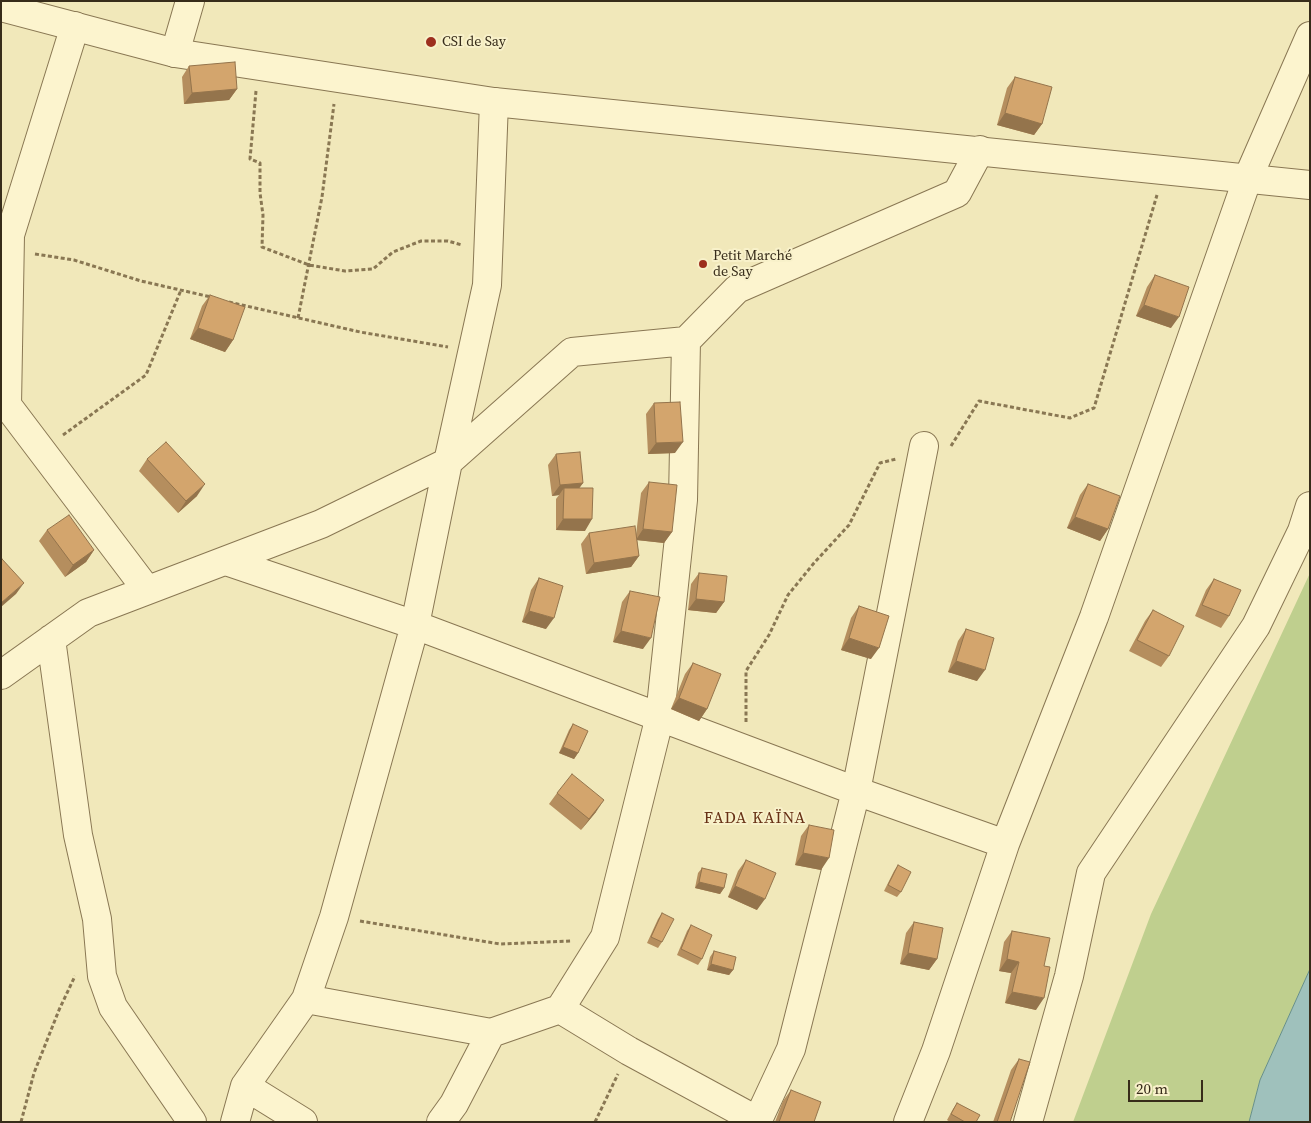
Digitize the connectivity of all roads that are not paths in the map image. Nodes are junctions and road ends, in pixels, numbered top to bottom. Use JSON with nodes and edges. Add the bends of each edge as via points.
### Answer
{"nodes":[{"id":1,"x":190,"y":1,"type":"edge"},
{"id":2,"x":1,"y":7,"type":"edge"},
{"id":3,"x":75,"y":26,"type":"junction"},
{"id":4,"x":1310,"y":36,"type":"edge"},
{"id":5,"x":176,"y":53,"type":"junction"},
{"id":6,"x":494,"y":102,"type":"junction"},
{"id":7,"x":980,"y":150,"type":"junction"},
{"id":8,"x":1247,"y":180,"type":"junction"},
{"id":9,"x":1310,"y":185,"type":"edge"},
{"id":10,"x":5,"y":250,"type":"edge"},
{"id":11,"x":686,"y":342,"type":"junction"},
{"id":12,"x":4,"y":401,"type":"edge"},
{"id":13,"x":924,"y":446,"type":"road end"},
{"id":14,"x":448,"y":462,"type":"junction"},
{"id":15,"x":1310,"y":506,"type":"edge"},
{"id":16,"x":226,"y":561,"type":"junction"},
{"id":17,"x":147,"y":590,"type":"junction"},
{"id":18,"x":415,"y":625,"type":"junction"},
{"id":19,"x":51,"y":639,"type":"junction"},
{"id":20,"x":1,"y":674,"type":"edge"},
{"id":21,"x":660,"y":716,"type":"junction"},
{"id":22,"x":856,"y":791,"type":"junction"},
{"id":23,"x":1005,"y":844,"type":"junction"},
{"id":24,"x":306,"y":999,"type":"junction"},
{"id":25,"x":560,"y":1009,"type":"junction"},
{"id":26,"x":491,"y":1033,"type":"junction"},
{"id":27,"x":245,"y":1086,"type":"junction"},
{"id":28,"x":757,"y":1121,"type":"edge"},
{"id":29,"x":192,"y":1122,"type":"edge"},
{"id":30,"x":235,"y":1122,"type":"edge"},
{"id":31,"x":303,"y":1122,"type":"edge"},
{"id":32,"x":442,"y":1122,"type":"edge"},
{"id":33,"x":908,"y":1122,"type":"edge"},
{"id":34,"x":1028,"y":1122,"type":"edge"}],
"edges":[{"from":1,"to":5,"type":"street"},
{"from":2,"to":3,"type":"street"},
{"from":3,"to":5,"type":"street"},
{"from":3,"to":10,"type":"street"},
{"from":4,"to":8,"type":"street"},
{"from":5,"to":6,"type":"street"},
{"from":6,"to":7,"type":"street"},
{"from":6,"to":14,"type":"street","via":[[487,285]]},
{"from":7,"to":8,"type":"street"},
{"from":7,"to":11,"type":"street","via":[[957,193],[737,289]]},
{"from":8,"to":9,"type":"street"},
{"from":8,"to":23,"type":"street","via":[[1094,617]]},
{"from":10,"to":12,"type":"street"},
{"from":11,"to":14,"type":"street","via":[[572,352]]},
{"from":11,"to":21,"type":"street","via":[[683,500]]},
{"from":12,"to":17,"type":"street"},
{"from":13,"to":22,"type":"street"},
{"from":14,"to":16,"type":"street","via":[[321,524]]},
{"from":14,"to":18,"type":"street"},
{"from":15,"to":34,"type":"street","via":[[1302,531],[1256,626],[1091,873],[1069,976]]},
{"from":16,"to":17,"type":"street"},
{"from":16,"to":18,"type":"street"},
{"from":17,"to":19,"type":"street","via":[[88,613]]},
{"from":18,"to":21,"type":"street"},
{"from":18,"to":24,"type":"street","via":[[334,917]]},
{"from":19,"to":20,"type":"street"},
{"from":19,"to":29,"type":"street","via":[[78,835],[97,919],[102,976],[113,1007]]},
{"from":21,"to":22,"type":"street"},
{"from":21,"to":25,"type":"street","via":[[605,938]]},
{"from":22,"to":23,"type":"street"},
{"from":22,"to":28,"type":"street","via":[[791,1049]]},
{"from":23,"to":33,"type":"street","via":[[936,1051]]},
{"from":24,"to":26,"type":"street"},
{"from":24,"to":27,"type":"street"},
{"from":25,"to":26,"type":"street"},
{"from":25,"to":28,"type":"street"},
{"from":26,"to":32,"type":"street"},
{"from":27,"to":30,"type":"street"},
{"from":27,"to":31,"type":"street"}]}
